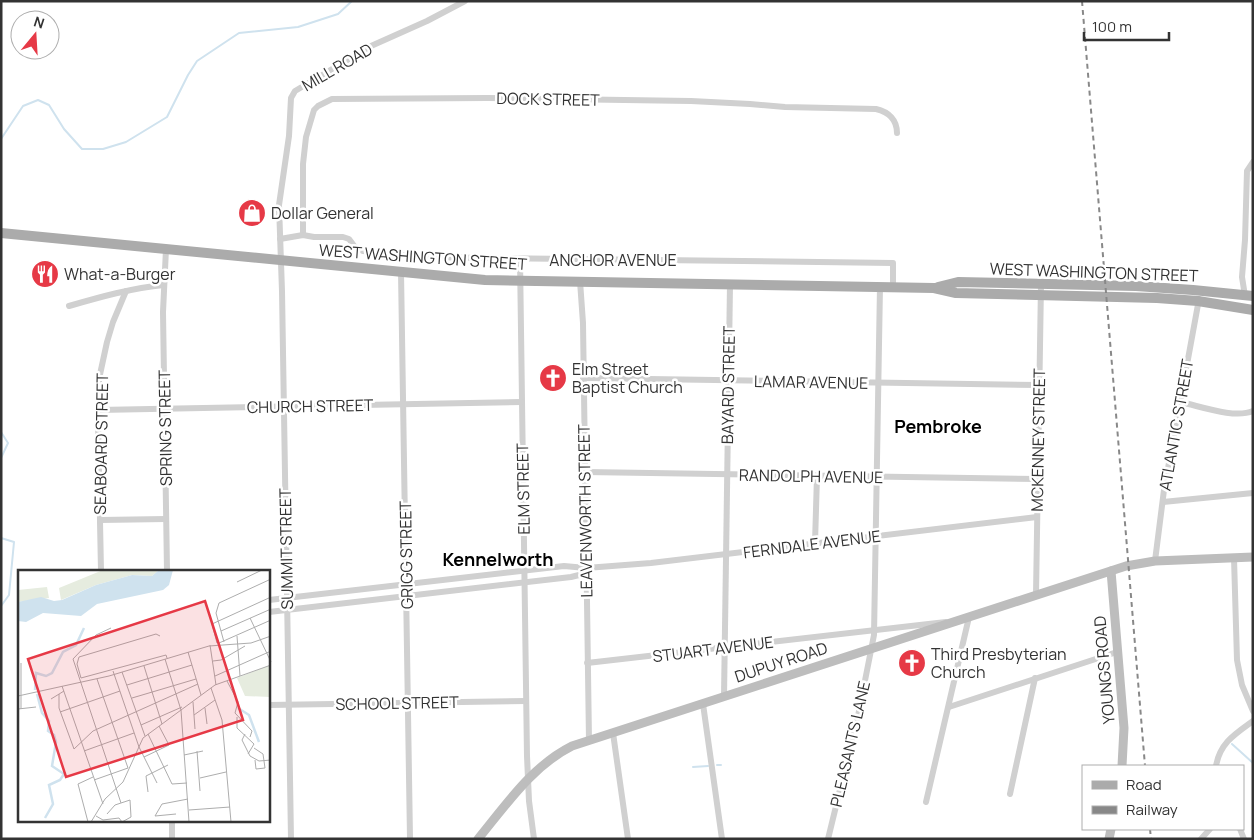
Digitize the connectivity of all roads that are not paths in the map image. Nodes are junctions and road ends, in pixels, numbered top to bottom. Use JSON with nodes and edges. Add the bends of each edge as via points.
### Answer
{"nodes":[{"id":1,"x":465,"y":1,"type":"edge"},
{"id":2,"x":897,"y":133,"type":"dead end"},
{"id":3,"x":1253,"y":162,"type":"edge"},
{"id":4,"x":1,"y":233,"type":"edge"},
{"id":5,"x":302,"y":235,"type":"junction"},
{"id":6,"x":280,"y":239,"type":"junction"},
{"id":7,"x":166,"y":249,"type":"junction"},
{"id":8,"x":520,"y":259,"type":"junction"},
{"id":9,"x":281,"y":260,"type":"junction"},
{"id":10,"x":401,"y":272,"type":"junction"},
{"id":11,"x":520,"y":280,"type":"junction"},
{"id":12,"x":580,"y":281,"type":"junction"},
{"id":13,"x":730,"y":284,"type":"junction"},
{"id":14,"x":164,"y":285,"type":"junction"},
{"id":15,"x":880,"y":286,"type":"junction"},
{"id":16,"x":893,"y":286,"type":"junction"},
{"id":17,"x":1041,"y":289,"type":"junction"},
{"id":18,"x":1200,"y":290,"type":"junction"},
{"id":19,"x":126,"y":291,"type":"junction"},
{"id":20,"x":1249,"y":296,"type":"edge"},
{"id":21,"x":1198,"y":301,"type":"junction"},
{"id":22,"x":69,"y":306,"type":"dead end"},
{"id":23,"x":1253,"y":310,"type":"edge"},
{"id":24,"x":583,"y":378,"type":"junction"},
{"id":25,"x":728,"y":381,"type":"junction"},
{"id":26,"x":879,"y":383,"type":"junction"},
{"id":27,"x":1039,"y":385,"type":"junction"},
{"id":28,"x":521,"y":402,"type":"junction"},
{"id":29,"x":1180,"y":402,"type":"junction"},
{"id":30,"x":403,"y":405,"type":"junction"},
{"id":31,"x":284,"y":407,"type":"junction"},
{"id":32,"x":165,"y":408,"type":"junction"},
{"id":33,"x":98,"y":410,"type":"junction"},
{"id":34,"x":1253,"y":410,"type":"edge"},
{"id":35,"x":585,"y":472,"type":"junction"},
{"id":36,"x":727,"y":475,"type":"junction"},
{"id":37,"x":817,"y":476,"type":"junction"},
{"id":38,"x":876,"y":477,"type":"junction"},
{"id":39,"x":1038,"y":479,"type":"junction"},
{"id":40,"x":1253,"y":493,"type":"edge"},
{"id":41,"x":1163,"y":502,"type":"junction"},
{"id":42,"x":1037,"y":517,"type":"junction"},
{"id":43,"x":166,"y":519,"type":"junction"},
{"id":44,"x":100,"y":520,"type":"junction"},
{"id":45,"x":876,"y":536,"type":"junction"},
{"id":46,"x":815,"y":543,"type":"junction"},
{"id":47,"x":726,"y":553,"type":"junction"},
{"id":48,"x":1253,"y":557,"type":"edge"},
{"id":49,"x":1234,"y":558,"type":"junction"},
{"id":50,"x":1155,"y":561,"type":"junction"},
{"id":51,"x":586,"y":568,"type":"junction"},
{"id":52,"x":100,"y":570,"type":"edge"},
{"id":53,"x":167,"y":570,"type":"edge"},
{"id":54,"x":525,"y":571,"type":"junction"},
{"id":55,"x":1111,"y":571,"type":"junction"},
{"id":56,"x":525,"y":583,"type":"junction"},
{"id":57,"x":406,"y":584,"type":"junction"},
{"id":58,"x":1036,"y":595,"type":"junction"},
{"id":59,"x":406,"y":597,"type":"junction"},
{"id":60,"x":287,"y":598,"type":"junction"},
{"id":61,"x":270,"y":600,"type":"edge"},
{"id":62,"x":287,"y":611,"type":"junction"},
{"id":63,"x":270,"y":612,"type":"edge"},
{"id":64,"x":970,"y":617,"type":"junction"},
{"id":65,"x":957,"y":621,"type":"junction"},
{"id":66,"x":875,"y":629,"type":"junction"},
{"id":67,"x":724,"y":647,"type":"junction"},
{"id":68,"x":872,"y":648,"type":"junction"},
{"id":69,"x":1117,"y":652,"type":"junction"},
{"id":70,"x":587,"y":663,"type":"junction"},
{"id":71,"x":1035,"y":678,"type":"junction"},
{"id":72,"x":724,"y":697,"type":"junction"},
{"id":73,"x":526,"y":701,"type":"junction"},
{"id":74,"x":408,"y":704,"type":"junction"},
{"id":75,"x":703,"y":704,"type":"junction"},
{"id":76,"x":270,"y":705,"type":"edge"},
{"id":77,"x":289,"y":705,"type":"junction"},
{"id":78,"x":949,"y":707,"type":"junction"},
{"id":79,"x":1253,"y":712,"type":"edge"},
{"id":80,"x":1253,"y":721,"type":"edge"},
{"id":81,"x":613,"y":733,"type":"junction"},
{"id":82,"x":589,"y":741,"type":"junction"},
{"id":83,"x":1122,"y":765,"type":"edge"},
{"id":84,"x":1216,"y":765,"type":"edge"},
{"id":85,"x":528,"y":780,"type":"junction"},
{"id":86,"x":1010,"y":794,"type":"dead end"},
{"id":87,"x":926,"y":802,"type":"dead end"},
{"id":88,"x":172,"y":822,"type":"edge"},
{"id":89,"x":172,"y":839,"type":"edge"},
{"id":90,"x":291,"y":839,"type":"edge"},
{"id":91,"x":410,"y":839,"type":"edge"},
{"id":92,"x":478,"y":839,"type":"edge"},
{"id":93,"x":534,"y":839,"type":"edge"},
{"id":94,"x":628,"y":839,"type":"edge"},
{"id":95,"x":722,"y":839,"type":"edge"},
{"id":96,"x":828,"y":839,"type":"edge"}],
"edges":[{"from":1,"to":6,"type":"street","name":"MILL ROAD","via":[[372,46],[294,92],[279,205]]},
{"from":2,"to":5,"type":"street","name":"DOCK STREET","via":[[893,118],[876,110],[691,101],[332,99],[314,110],[306,137]]},
{"from":3,"to":20,"type":"street","via":[[1247,171],[1242,277]]},
{"from":4,"to":7,"type":"main road","name":"WEST WASHINGTON STREET"},
{"from":5,"to":6,"type":"street","name":"ANCHOR AVENUE"},
{"from":5,"to":8,"type":"street","name":"ANCHOR AVENUE","via":[[343,237],[359,250],[399,256]]},
{"from":6,"to":9,"type":"street","name":"MILL ROAD"},
{"from":7,"to":9,"type":"main road","name":"WEST WASHINGTON STREET"},
{"from":7,"to":14,"type":"street","name":"SPRING STREET"},
{"from":8,"to":11,"type":"street","name":"ELM STREET"},
{"from":8,"to":16,"type":"street","name":"ANCHOR AVENUE","via":[[893,264]]},
{"from":9,"to":10,"type":"main road","name":"WEST WASHINGTON STREET"},
{"from":9,"to":31,"type":"street","name":"SUMMIT STREET"},
{"from":10,"to":11,"type":"main road","name":"WEST WASHINGTON STREET"},
{"from":10,"to":30,"type":"street","name":"GRIGG STREET"},
{"from":11,"to":12,"type":"main road","name":"WEST WASHINGTON STREET"},
{"from":11,"to":28,"type":"street","name":"ELM STREET"},
{"from":12,"to":13,"type":"main road","name":"WEST WASHINGTON STREET"},
{"from":12,"to":24,"type":"street","name":"LEAVENWORTH STREET"},
{"from":13,"to":15,"type":"main road","name":"WEST WASHINGTON STREET"},
{"from":13,"to":25,"type":"street","name":"BAYARD STREET"},
{"from":14,"to":19,"type":"street"},
{"from":14,"to":32,"type":"street","name":"SPRING STREET"},
{"from":15,"to":16,"type":"main road","name":"WEST WASHINGTON STREET"},
{"from":15,"to":26,"type":"street","name":"PLEASANTS LANE"},
{"from":16,"to":17,"type":"main road","name":"WEST WASHINGTON STREET","via":[[934,288],[958,282]]},
{"from":17,"to":18,"type":"main road","name":"WEST WASHINGTON STREET","via":[[1136,286]]},
{"from":17,"to":21,"type":"main road","name":"WEST WASHINGTON STREET"},
{"from":17,"to":27,"type":"street","name":"MCKENNEY STREET"},
{"from":18,"to":20,"type":"main road","name":"WEST WASHINGTON STREET"},
{"from":18,"to":21,"type":"street","name":"ATLANTIC STREET"},
{"from":19,"to":22,"type":"street"},
{"from":19,"to":33,"type":"street","name":"SEABOARD STREET","via":[[107,342]]},
{"from":21,"to":23,"type":"main road","name":"WEST WASHINGTON STREET"},
{"from":21,"to":29,"type":"street","name":"ATLANTIC STREET"},
{"from":24,"to":25,"type":"street","name":"LAMAR AVENUE"},
{"from":24,"to":35,"type":"street","name":"LEAVENWORTH STREET"},
{"from":25,"to":26,"type":"street","name":"LAMAR AVENUE"},
{"from":25,"to":36,"type":"street","name":"BAYARD STREET"},
{"from":26,"to":27,"type":"street","name":"LAMAR AVENUE"},
{"from":26,"to":38,"type":"street","name":"PLEASANTS LANE"},
{"from":27,"to":39,"type":"street","name":"MCKENNEY STREET"},
{"from":28,"to":30,"type":"street","name":"CHURCH STREET"},
{"from":28,"to":54,"type":"street","name":"ELM STREET"},
{"from":29,"to":34,"type":"street","via":[[1232,414]]},
{"from":29,"to":41,"type":"street","name":"ATLANTIC STREET"},
{"from":30,"to":31,"type":"street","name":"CHURCH STREET"},
{"from":30,"to":57,"type":"street","name":"GRIGG STREET"},
{"from":31,"to":32,"type":"street","name":"CHURCH STREET"},
{"from":31,"to":60,"type":"street","name":"SUMMIT STREET"},
{"from":32,"to":33,"type":"street","name":"CHURCH STREET"},
{"from":32,"to":43,"type":"street","name":"SPRING STREET"},
{"from":33,"to":44,"type":"street","name":"SEABOARD STREET"},
{"from":35,"to":36,"type":"street","name":"RANDOLPH AVENUE"},
{"from":35,"to":51,"type":"street","name":"LEAVENWORTH STREET"},
{"from":36,"to":37,"type":"street","name":"RANDOLPH AVENUE"},
{"from":36,"to":47,"type":"street","name":"BAYARD STREET"},
{"from":37,"to":38,"type":"street","name":"RANDOLPH AVENUE"},
{"from":37,"to":46,"type":"street"},
{"from":38,"to":39,"type":"street","name":"RANDOLPH AVENUE"},
{"from":38,"to":45,"type":"street","name":"PLEASANTS LANE"},
{"from":39,"to":42,"type":"street","name":"MCKENNEY STREET"},
{"from":40,"to":41,"type":"street"},
{"from":41,"to":50,"type":"street","name":"ATLANTIC STREET"},
{"from":42,"to":45,"type":"street","name":"FERNDALE AVENUE"},
{"from":42,"to":58,"type":"street","name":"MCKENNEY STREET"},
{"from":43,"to":44,"type":"street"},
{"from":43,"to":53,"type":"street","name":"SPRING STREET"},
{"from":44,"to":52,"type":"street","name":"SEABOARD STREET"},
{"from":45,"to":46,"type":"street","name":"FERNDALE AVENUE"},
{"from":45,"to":66,"type":"street","name":"PLEASANTS LANE"},
{"from":46,"to":47,"type":"street","name":"FERNDALE AVENUE"},
{"from":47,"to":51,"type":"street","name":"FERNDALE AVENUE"},
{"from":47,"to":67,"type":"street","name":"BAYARD STREET"},
{"from":48,"to":49,"type":"street","name":"DUPUY ROAD"},
{"from":49,"to":50,"type":"street","name":"DUPUY ROAD"},
{"from":49,"to":79,"type":"street","via":[[1237,660],[1242,685]]},
{"from":50,"to":55,"type":"street","name":"DUPUY ROAD"},
{"from":51,"to":54,"type":"street","name":"FERNDALE AVENUE","via":[[564,566]]},
{"from":51,"to":56,"type":"street","name":"FERNDALE AVENUE","via":[[571,578]]},
{"from":51,"to":70,"type":"street","name":"LEAVENWORTH STREET"},
{"from":54,"to":56,"type":"street","name":"ELM STREET"},
{"from":54,"to":57,"type":"street","name":"FERNDALE AVENUE"},
{"from":55,"to":58,"type":"street","name":"DUPUY ROAD"},
{"from":55,"to":69,"type":"street","name":"YOUNGS ROAD"},
{"from":56,"to":59,"type":"street","name":"FERNDALE AVENUE"},
{"from":56,"to":73,"type":"street","name":"ELM STREET"},
{"from":57,"to":59,"type":"street","name":"GRIGG STREET"},
{"from":57,"to":60,"type":"street","name":"FERNDALE AVENUE"},
{"from":58,"to":64,"type":"street","name":"DUPUY ROAD"},
{"from":59,"to":62,"type":"street","name":"FERNDALE AVENUE"},
{"from":59,"to":74,"type":"street","name":"GRIGG STREET"},
{"from":60,"to":61,"type":"street","name":"FERNDALE AVENUE"},
{"from":60,"to":62,"type":"street","name":"SUMMIT STREET"},
{"from":62,"to":63,"type":"street","name":"FERNDALE AVENUE"},
{"from":62,"to":77,"type":"street","name":"SUMMIT STREET"},
{"from":64,"to":65,"type":"street","name":"DUPUY ROAD"},
{"from":64,"to":78,"type":"street"},
{"from":65,"to":66,"type":"street","name":"STUART AVENUE"},
{"from":65,"to":68,"type":"street","name":"DUPUY ROAD"},
{"from":66,"to":67,"type":"street","name":"STUART AVENUE"},
{"from":66,"to":68,"type":"street","name":"PLEASANTS LANE"},
{"from":67,"to":70,"type":"street","name":"STUART AVENUE"},
{"from":67,"to":72,"type":"street","name":"BAYARD STREET"},
{"from":68,"to":72,"type":"street","name":"DUPUY ROAD"},
{"from":68,"to":96,"type":"street","name":"PLEASANTS LANE"},
{"from":69,"to":71,"type":"street"},
{"from":69,"to":83,"type":"street","name":"YOUNGS ROAD","via":[[1124,728]]},
{"from":70,"to":82,"type":"street","name":"LEAVENWORTH STREET"},
{"from":71,"to":78,"type":"street"},
{"from":71,"to":86,"type":"street"},
{"from":72,"to":75,"type":"street","name":"DUPUY ROAD"},
{"from":73,"to":74,"type":"street","name":"SCHOOL STREET"},
{"from":73,"to":85,"type":"street","name":"ELM STREET"},
{"from":74,"to":77,"type":"street","name":"SCHOOL STREET"},
{"from":74,"to":91,"type":"street","name":"GRIGG STREET"},
{"from":75,"to":81,"type":"street","name":"DUPUY ROAD"},
{"from":75,"to":95,"type":"street"},
{"from":76,"to":77,"type":"street","name":"SCHOOL STREET"},
{"from":77,"to":90,"type":"street","name":"SUMMIT STREET"},
{"from":78,"to":87,"type":"street"},
{"from":80,"to":84,"type":"street","via":[[1227,740]]},
{"from":81,"to":82,"type":"street","name":"DUPUY ROAD"},
{"from":81,"to":94,"type":"street"},
{"from":82,"to":85,"type":"street","name":"DUPUY ROAD","via":[[549,759]]},
{"from":85,"to":92,"type":"street","name":"DUPUY ROAD"},
{"from":85,"to":93,"type":"street","name":"ELM STREET"},
{"from":88,"to":89,"type":"street"}]}
